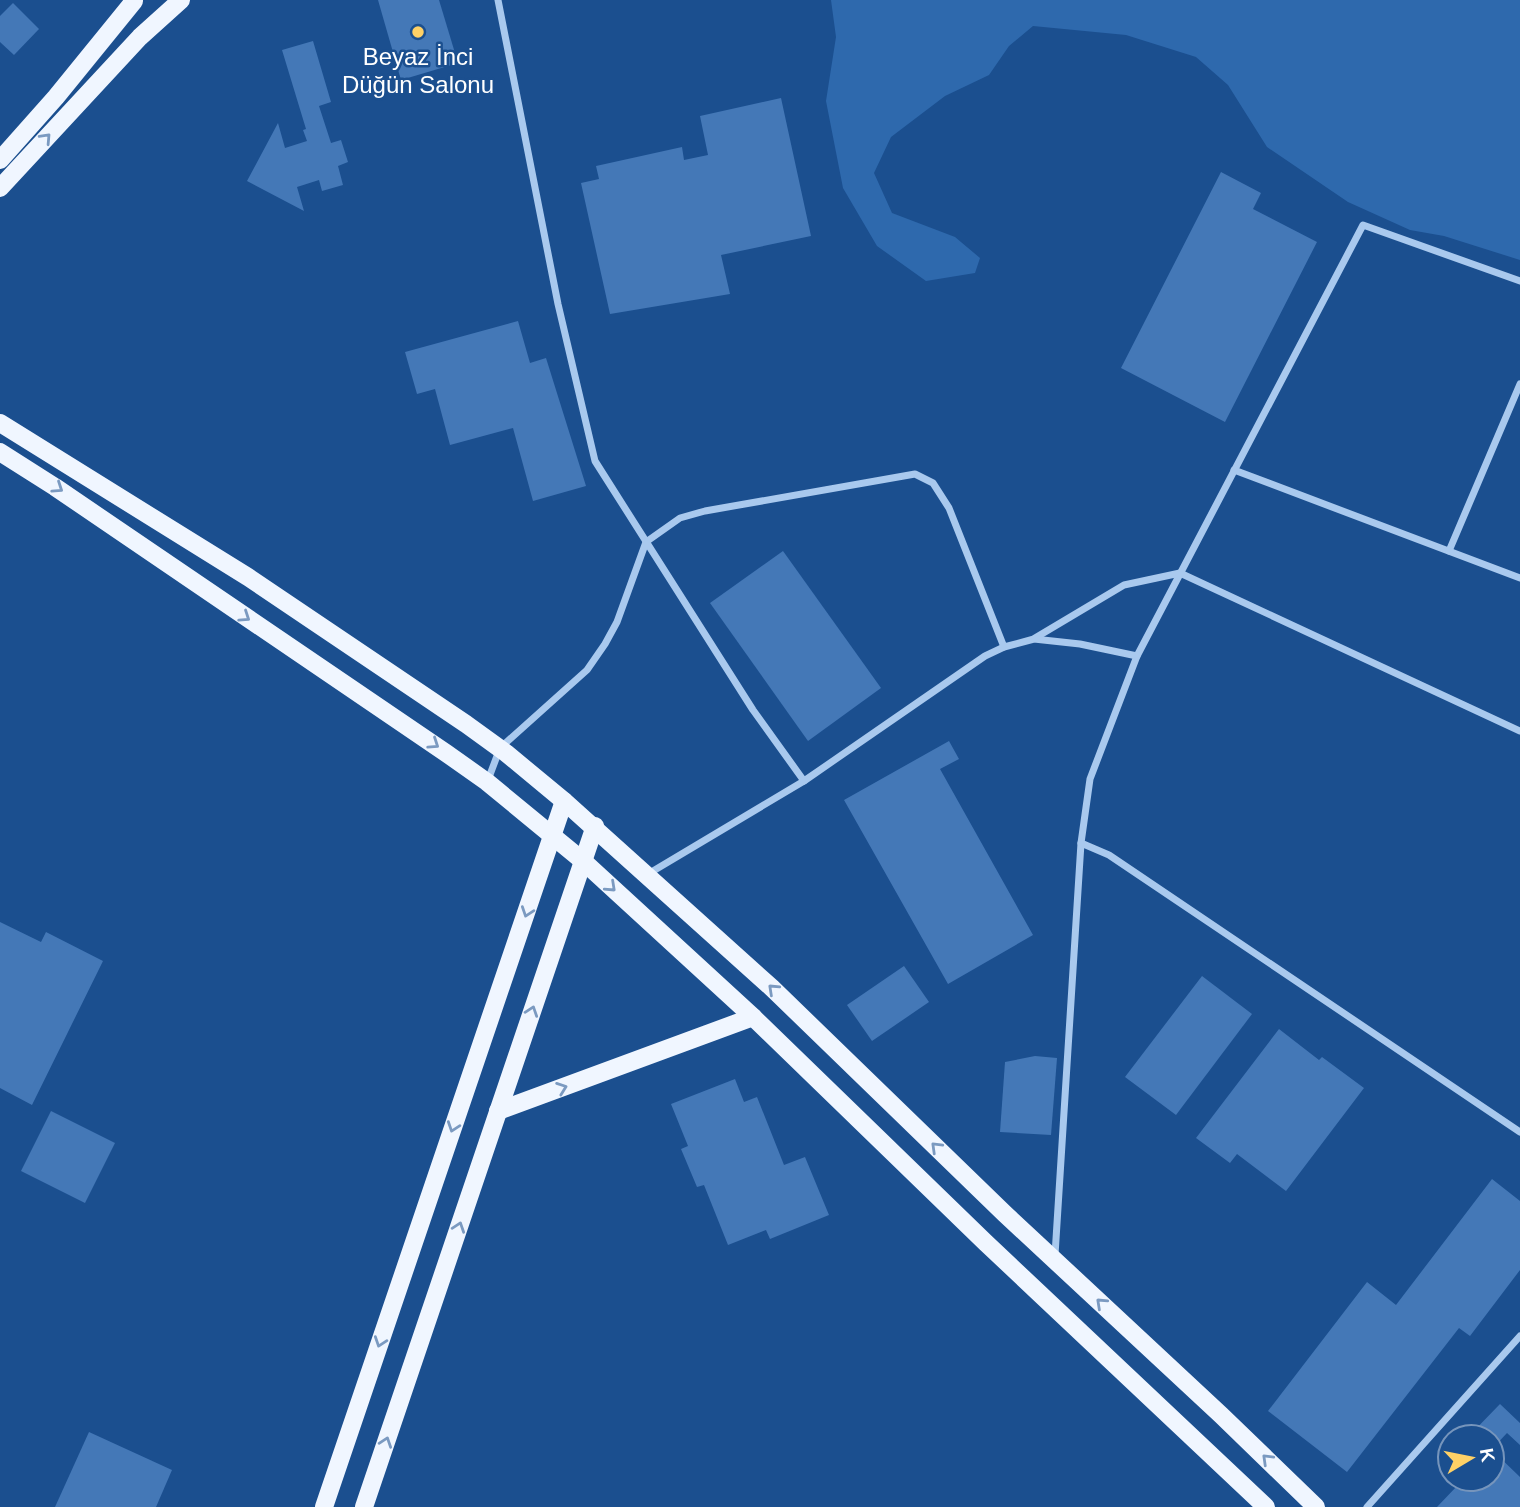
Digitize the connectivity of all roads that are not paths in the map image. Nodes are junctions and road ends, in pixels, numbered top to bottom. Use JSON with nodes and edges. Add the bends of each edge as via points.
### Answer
{"nodes":[{"id":1,"x":181,"y":0,"type":"edge"},
{"id":2,"x":498,"y":0,"type":"edge"},
{"id":3,"x":135,"y":1,"type":"edge"},
{"id":4,"x":0,"y":141,"type":"edge"},
{"id":5,"x":0,"y":160,"type":"edge"},
{"id":6,"x":0,"y":188,"type":"edge"},
{"id":7,"x":1520,"y":281,"type":"edge"},
{"id":8,"x":1520,"y":384,"type":"edge"},
{"id":9,"x":0,"y":423,"type":"edge"},
{"id":10,"x":0,"y":452,"type":"edge"},
{"id":11,"x":1234,"y":470,"type":"junction"},
{"id":12,"x":646,"y":542,"type":"junction"},
{"id":13,"x":1449,"y":551,"type":"junction"},
{"id":14,"x":1180,"y":573,"type":"junction"},
{"id":15,"x":1520,"y":578,"type":"edge"},
{"id":16,"x":1034,"y":639,"type":"junction"},
{"id":17,"x":1004,"y":647,"type":"junction"},
{"id":18,"x":1137,"y":656,"type":"junction"},
{"id":19,"x":1520,"y":731,"type":"edge"},
{"id":20,"x":499,"y":748,"type":"junction"},
{"id":21,"x":804,"y":781,"type":"junction"},
{"id":22,"x":487,"y":782,"type":"junction"},
{"id":23,"x":564,"y":801,"type":"junction"},
{"id":24,"x":595,"y":826,"type":"junction"},
{"id":25,"x":552,"y":836,"type":"junction"},
{"id":26,"x":1082,"y":843,"type":"junction"},
{"id":27,"x":583,"y":861,"type":"junction"},
{"id":28,"x":647,"y":874,"type":"junction"},
{"id":29,"x":753,"y":1017,"type":"junction"},
{"id":30,"x":498,"y":1111,"type":"junction"},
{"id":31,"x":1520,"y":1132,"type":"edge"},
{"id":32,"x":1055,"y":1260,"type":"junction"},
{"id":33,"x":1520,"y":1336,"type":"edge"},
{"id":34,"x":324,"y":1507,"type":"edge"},
{"id":35,"x":364,"y":1507,"type":"edge"},
{"id":36,"x":1266,"y":1507,"type":"edge"},
{"id":37,"x":1315,"y":1507,"type":"edge"},
{"id":38,"x":1367,"y":1507,"type":"edge"}],
"edges":[{"from":6,"to":1,"type":"main road","one_way":true,"via":[[139,37]]},
{"from":2,"to":12,"type":"street","via":[[558,304],[595,461]]},
{"from":3,"to":4,"type":"main road"},
{"from":3,"to":5,"type":"main road"},
{"from":7,"to":11,"type":"street","via":[[1363,225]]},
{"from":8,"to":13,"type":"street"},
{"from":9,"to":20,"type":"main road","via":[[248,577]]},
{"from":10,"to":22,"type":"main road","one_way":true},
{"from":11,"to":13,"type":"street"},
{"from":11,"to":14,"type":"street"},
{"from":12,"to":17,"type":"street","via":[[680,518],[705,511],[915,474],[933,483],[948,508]]},
{"from":12,"to":20,"type":"street","via":[[617,622],[587,670]]},
{"from":12,"to":21,"type":"street"},
{"from":13,"to":15,"type":"street"},
{"from":14,"to":16,"type":"street","via":[[1124,585]]},
{"from":14,"to":18,"type":"street"},
{"from":14,"to":19,"type":"street"},
{"from":16,"to":17,"type":"street"},
{"from":16,"to":18,"type":"street"},
{"from":17,"to":21,"type":"street"},
{"from":18,"to":26,"type":"street","via":[[1090,779]]},
{"from":20,"to":22,"type":"street"},
{"from":20,"to":23,"type":"main road"},
{"from":21,"to":28,"type":"street"},
{"from":22,"to":25,"type":"main road"},
{"from":23,"to":24,"type":"main road"},
{"from":23,"to":25,"type":"main road"},
{"from":24,"to":27,"type":"main road"},
{"from":24,"to":28,"type":"main road"},
{"from":25,"to":27,"type":"main road"},
{"from":25,"to":34,"type":"main road","one_way":true},
{"from":26,"to":31,"type":"street","via":[[1120,862]]},
{"from":26,"to":32,"type":"street"},
{"from":27,"to":29,"type":"main road","one_way":true},
{"from":30,"to":27,"type":"main road","one_way":true},
{"from":32,"to":28,"type":"main road","one_way":true},
{"from":30,"to":29,"type":"main road","one_way":true},
{"from":29,"to":36,"type":"main road"},
{"from":35,"to":30,"type":"main road","one_way":true},
{"from":37,"to":32,"type":"main road","one_way":true},
{"from":33,"to":38,"type":"street"}]}
